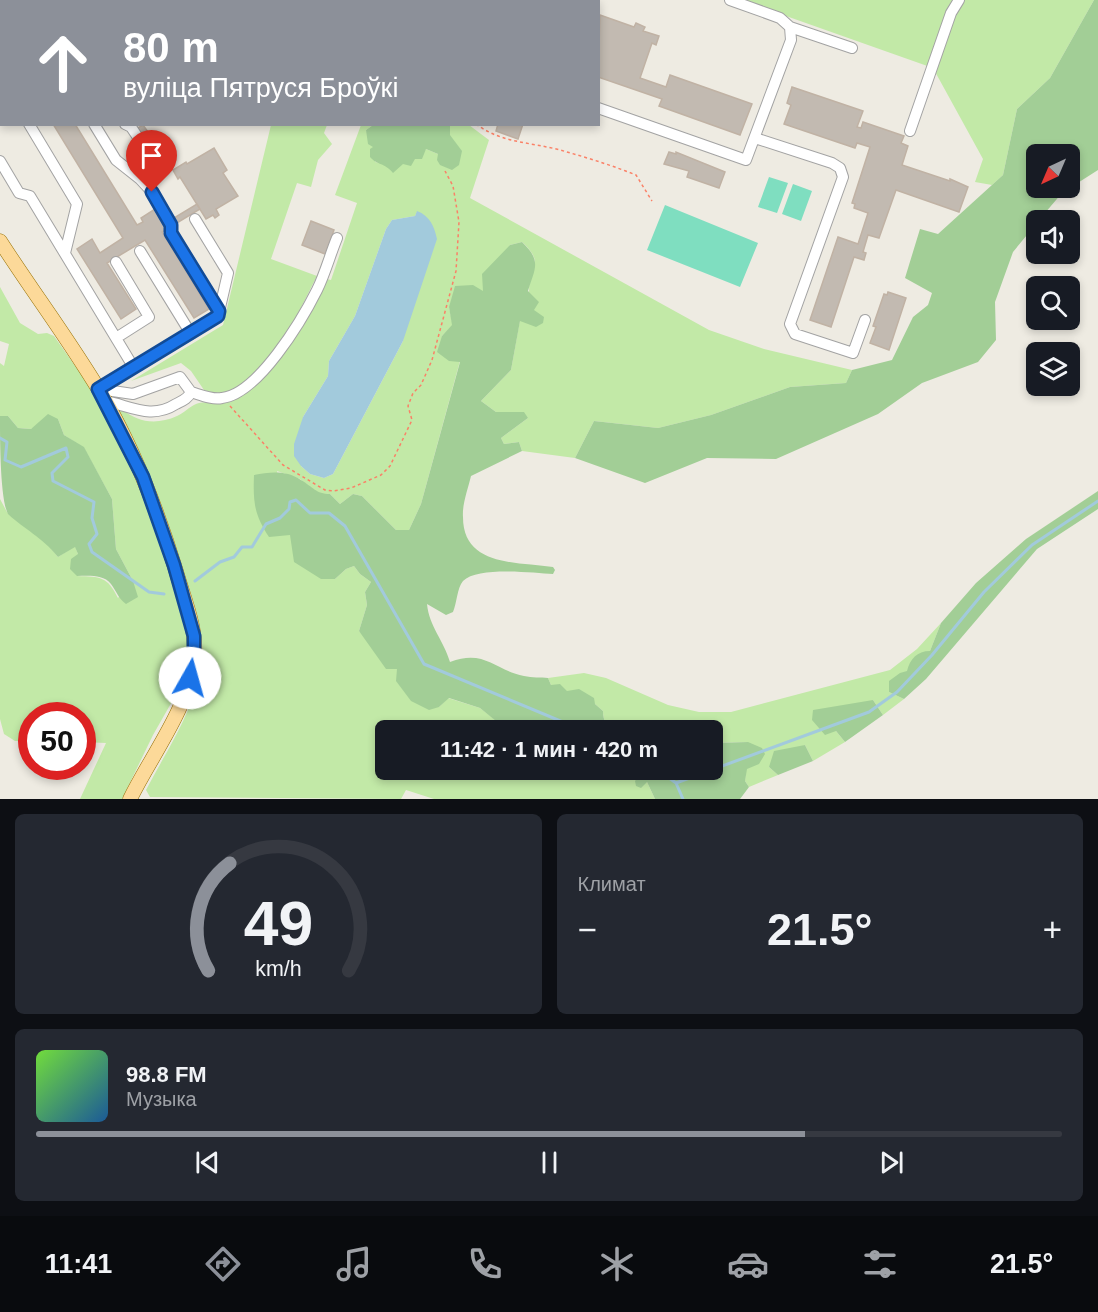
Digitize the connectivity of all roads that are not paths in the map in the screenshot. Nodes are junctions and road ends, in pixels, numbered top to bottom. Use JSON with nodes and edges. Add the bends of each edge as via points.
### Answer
{"nodes":[{"id":1,"x":730,"y":0,"type":"edge"},
{"id":2,"x":959,"y":0,"type":"edge"},
{"id":3,"x":790,"y":27,"type":"junction"},
{"id":4,"x":852,"y":48,"type":"dead end"},
{"id":5,"x":600,"y":109,"type":"edge"},
{"id":6,"x":32,"y":126,"type":"edge"},
{"id":7,"x":95,"y":126,"type":"edge"},
{"id":8,"x":128,"y":126,"type":"edge"},
{"id":9,"x":910,"y":131,"type":"dead end"},
{"id":10,"x":755,"y":138,"type":"junction"},
{"id":11,"x":141,"y":142,"type":"dead end"},
{"id":12,"x":0,"y":161,"type":"edge"},
{"id":13,"x":195,"y":219,"type":"dead end"},
{"id":14,"x":337,"y":238,"type":"dead end"},
{"id":15,"x":0,"y":241,"type":"edge"},
{"id":16,"x":140,"y":251,"type":"dead end"},
{"id":17,"x":65,"y":253,"type":"junction"},
{"id":18,"x":116,"y":262,"type":"dead end"},
{"id":19,"x":219,"y":311,"type":"junction"},
{"id":20,"x":866,"y":320,"type":"dead end"},
{"id":21,"x":191,"y":334,"type":"junction"},
{"id":22,"x":116,"y":338,"type":"junction"},
{"id":23,"x":134,"y":368,"type":"junction"},
{"id":24,"x":191,"y":392,"type":"junction"},
{"id":25,"x":102,"y":395,"type":"junction"},
{"id":26,"x":134,"y":798,"type":"edge"}],
"edges":[{"from":1,"to":3,"type":"lane","via":[[780,18]]},
{"from":2,"to":9,"type":"lane"},
{"from":3,"to":4,"type":"lane"},
{"from":3,"to":10,"type":"lane","via":[[791,40]]},
{"from":5,"to":10,"type":"lane","via":[[746,160]]},
{"from":6,"to":17,"type":"lane","via":[[77,204]]},
{"from":7,"to":19,"type":"lane","via":[[116,160],[152,192],[171,225],[171,233]]},
{"from":8,"to":11,"type":"lane"},
{"from":10,"to":20,"type":"lane","via":[[832,163],[840,168],[843,177],[790,324],[795,334],[853,353]]},
{"from":12,"to":17,"type":"lane","via":[[19,193],[30,196]]},
{"from":13,"to":19,"type":"lane","via":[[228,273]]},
{"from":14,"to":24,"type":"lane","via":[[317,290],[278,354],[247,386],[224,398]]},
{"from":15,"to":25,"type":"main road"},
{"from":16,"to":21,"type":"lane"},
{"from":17,"to":22,"type":"lane"},
{"from":18,"to":22,"type":"lane","via":[[149,318]]},
{"from":19,"to":21,"type":"lane","via":[[216,320]]},
{"from":21,"to":23,"type":"lane"},
{"from":22,"to":23,"type":"lane"},
{"from":23,"to":25,"type":"lane"},
{"from":24,"to":25,"type":"lane","via":[[172,407],[151,413]]},
{"from":24,"to":25,"type":"lane","via":[[180,377],[133,394]]},
{"from":25,"to":26,"type":"main road","via":[[143,477],[194,636],[194,658],[183,699]]}]}
